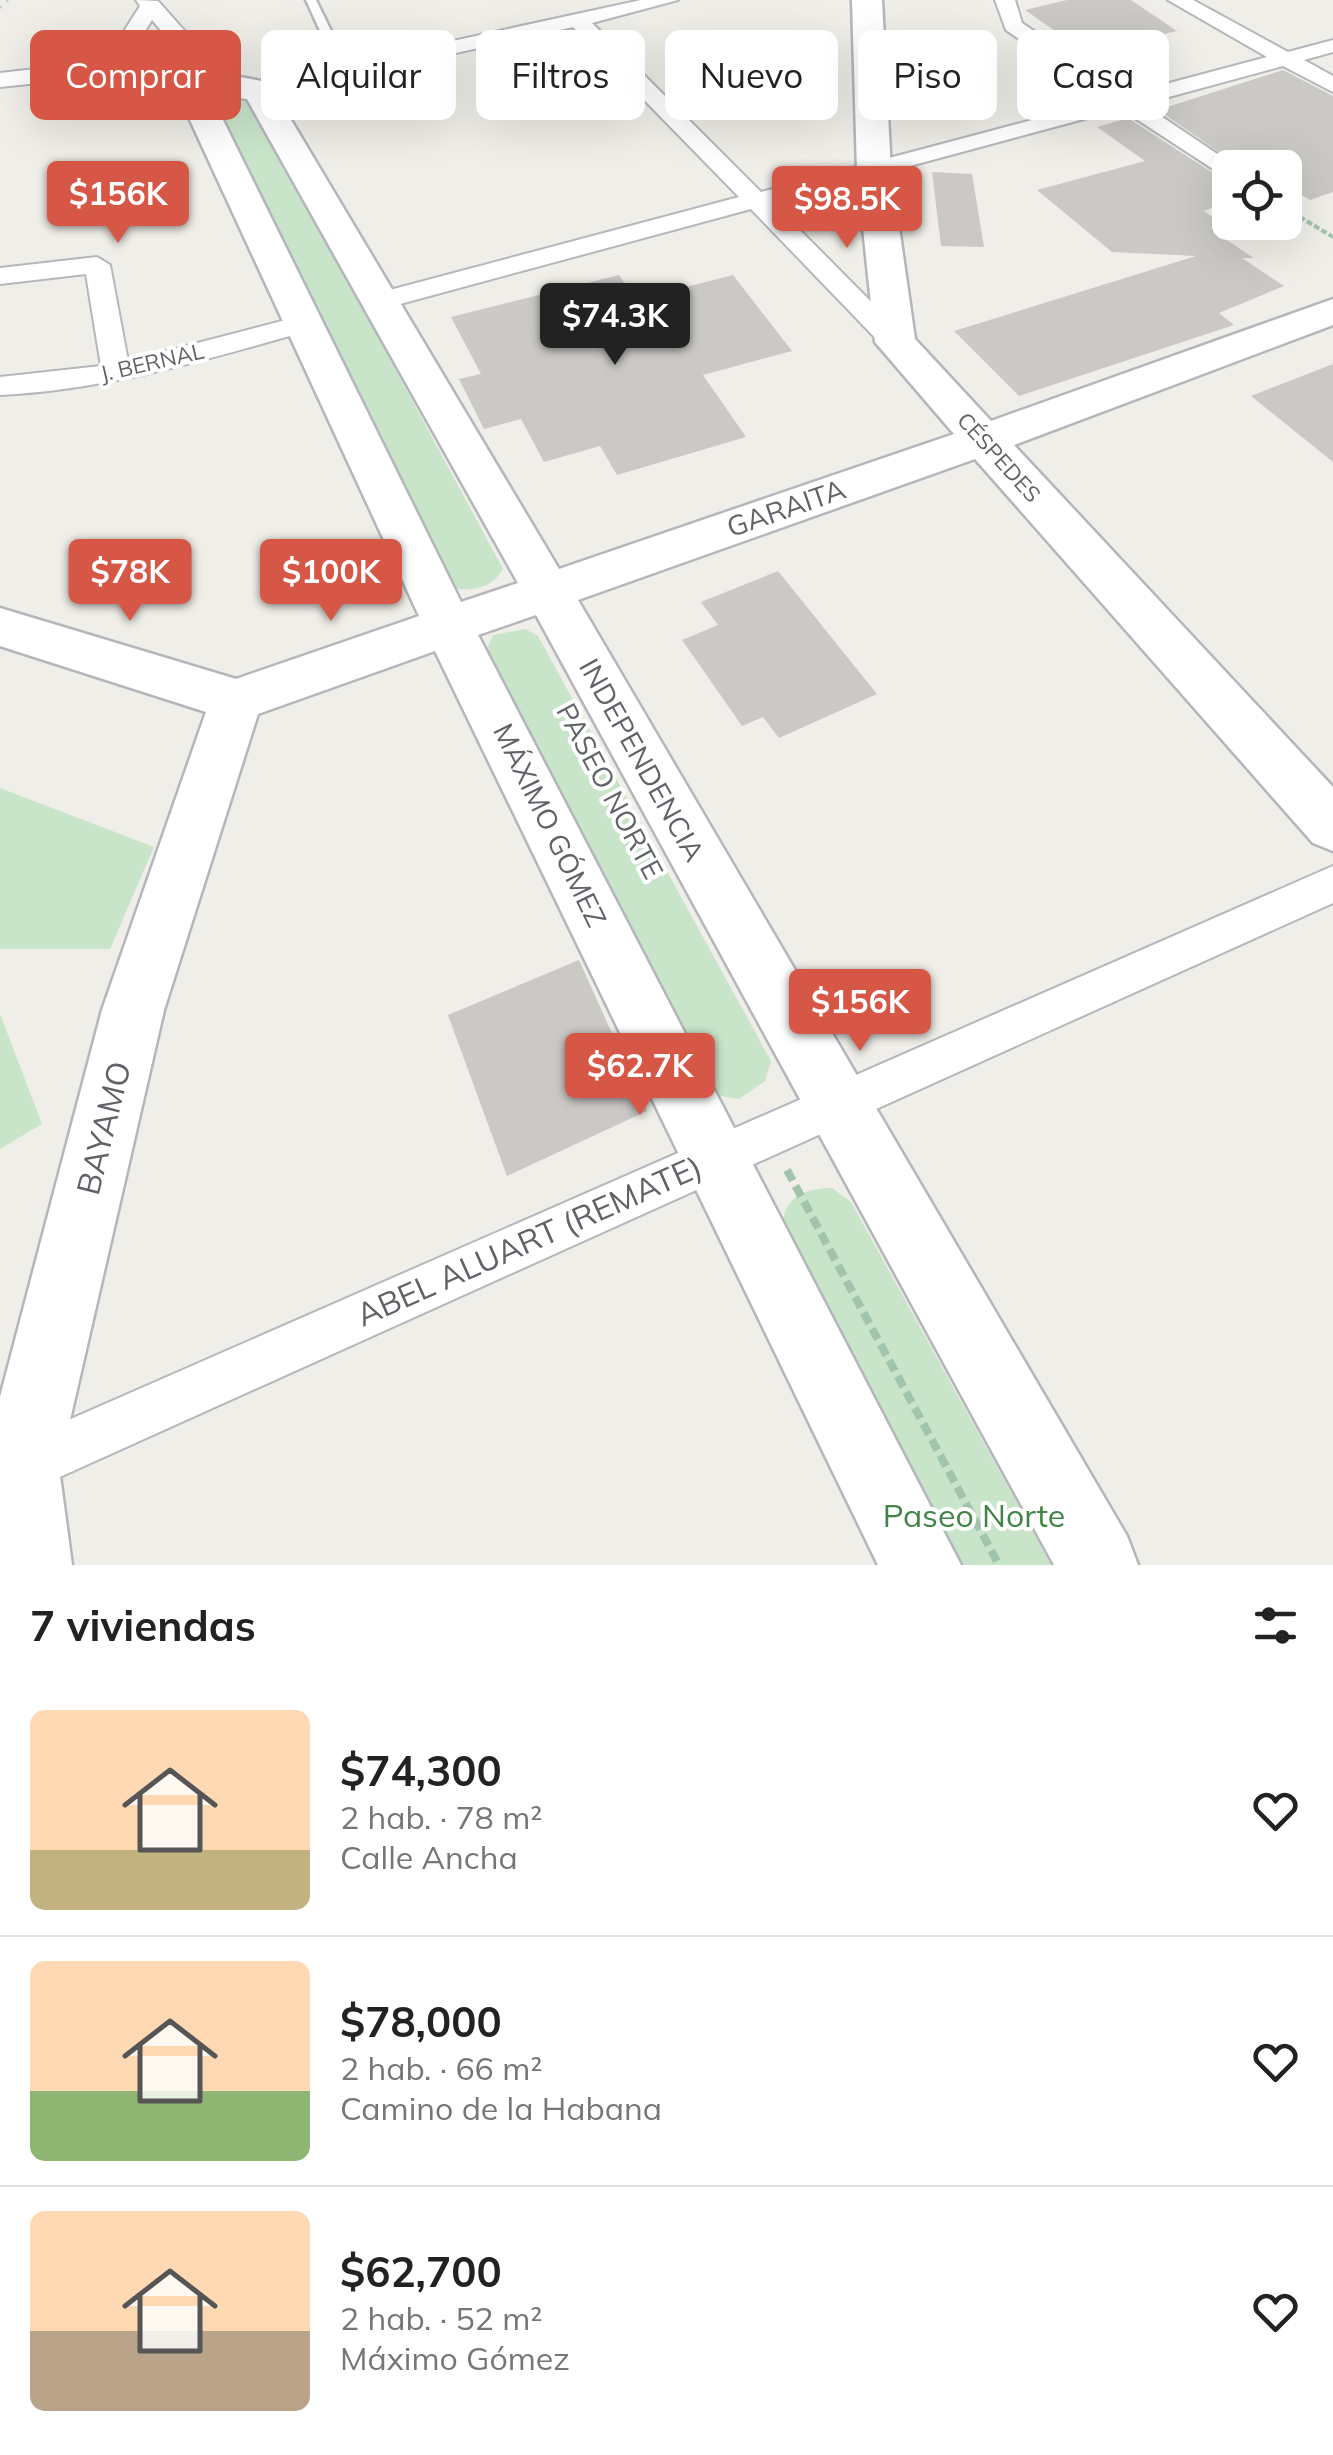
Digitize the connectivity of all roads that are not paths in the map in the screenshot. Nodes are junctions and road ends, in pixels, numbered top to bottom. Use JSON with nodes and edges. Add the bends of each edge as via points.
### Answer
{"nodes":[{"id":1,"x":311,"y":0,"type":"edge"},
{"id":2,"x":668,"y":0,"type":"edge"},
{"id":3,"x":867,"y":0,"type":"edge"},
{"id":4,"x":1005,"y":0,"type":"edge"},
{"id":5,"x":1178,"y":0,"type":"edge"},
{"id":6,"x":148,"y":3,"type":"edge"},
{"id":7,"x":576,"y":19,"type":"junction"},
{"id":8,"x":133,"y":30,"type":"edge"},
{"id":9,"x":175,"y":30,"type":"edge"},
{"id":10,"x":325,"y":30,"type":"edge"},
{"id":11,"x":1019,"y":30,"type":"edge"},
{"id":12,"x":456,"y":45,"type":"edge"},
{"id":13,"x":1333,"y":46,"type":"edge"},
{"id":14,"x":1286,"y":59,"type":"junction"},
{"id":15,"x":30,"y":75,"type":"edge"},
{"id":16,"x":0,"y":80,"type":"edge"},
{"id":17,"x":1333,"y":85,"type":"edge"},
{"id":18,"x":1169,"y":92,"type":"edge"},
{"id":19,"x":241,"y":99,"type":"edge"},
{"id":20,"x":206,"y":120,"type":"edge"},
{"id":21,"x":1064,"y":120,"type":"edge"},
{"id":22,"x":1149,"y":120,"type":"edge"},
{"id":23,"x":1212,"y":161,"type":"edge"},
{"id":24,"x":874,"y":171,"type":"junction"},
{"id":25,"x":759,"y":200,"type":"junction"},
{"id":26,"x":0,"y":276,"type":"edge"},
{"id":27,"x":380,"y":301,"type":"junction"},
{"id":28,"x":1333,"y":311,"type":"edge"},
{"id":29,"x":301,"y":324,"type":"junction"},
{"id":30,"x":895,"y":342,"type":"junction"},
{"id":31,"x":116,"y":371,"type":"junction"},
{"id":32,"x":0,"y":386,"type":"edge"},
{"id":33,"x":983,"y":440,"type":"junction"},
{"id":34,"x":546,"y":590,"type":"junction"},
{"id":35,"x":452,"y":625,"type":"junction"},
{"id":36,"x":0,"y":627,"type":"edge"},
{"id":37,"x":236,"y":700,"type":"junction"},
{"id":38,"x":1333,"y":826,"type":"edge"},
{"id":39,"x":1333,"y":884,"type":"edge"},
{"id":40,"x":835,"y":1106,"type":"junction"},
{"id":41,"x":741,"y":1147,"type":"junction"},
{"id":42,"x":10,"y":1472,"type":"edge"},
{"id":43,"x":32,"y":1565,"type":"edge"},
{"id":44,"x":921,"y":1565,"type":"edge"},
{"id":45,"x":1098,"y":1565,"type":"edge"}],
"edges":[{"from":1,"to":10,"type":"lane"},
{"from":2,"to":7,"type":"street"},
{"from":3,"to":24,"type":"street"},
{"from":4,"to":11,"type":"street"},
{"from":5,"to":14,"type":"street"},
{"from":6,"to":8,"type":"street"},
{"from":6,"to":9,"type":"street","name":"INDEPENDENCIA"},
{"from":7,"to":12,"type":"street"},
{"from":7,"to":25,"type":"street"},
{"from":13,"to":14,"type":"street"},
{"from":14,"to":17,"type":"street"},
{"from":14,"to":18,"type":"street"},
{"from":15,"to":16,"type":"street"},
{"from":19,"to":27,"type":"street","name":"INDEPENDENCIA"},
{"from":20,"to":29,"type":"street","name":"MÁXIMO GÓMEZ"},
{"from":21,"to":24,"type":"street"},
{"from":22,"to":23,"type":"street"},
{"from":24,"to":25,"type":"street"},
{"from":24,"to":30,"type":"street"},
{"from":25,"to":27,"type":"street"},
{"from":25,"to":30,"type":"street"},
{"from":26,"to":31,"type":"street","via":[[97,265]]},
{"from":27,"to":34,"type":"street","name":"INDEPENDENCIA"},
{"from":28,"to":33,"type":"street","name":"GARAITA"},
{"from":29,"to":31,"type":"street","name":"J. BERNAL"},
{"from":29,"to":35,"type":"street","name":"MÁXIMO GÓMEZ"},
{"from":30,"to":33,"type":"street","name":"CÉSPEDES"},
{"from":31,"to":32,"type":"street","name":"J. BERNAL","via":[[40,386]]},
{"from":33,"to":34,"type":"street","name":"GARAITA"},
{"from":33,"to":38,"type":"street","name":"CÉSPEDES"},
{"from":34,"to":35,"type":"street","name":"GARAITA"},
{"from":34,"to":40,"type":"street","name":"INDEPENDENCIA"},
{"from":35,"to":37,"type":"street","name":"GARAITA"},
{"from":35,"to":41,"type":"street","name":"MÁXIMO GÓMEZ"},
{"from":36,"to":37,"type":"street"},
{"from":37,"to":42,"type":"street","name":"BAYAMO","via":[[133,1010]]},
{"from":39,"to":40,"type":"street","name":"ABEL ALUART (REMATE)"},
{"from":40,"to":41,"type":"street","name":"ABEL ALUART (REMATE)"},
{"from":40,"to":45,"type":"street","name":"INDEPENDENCIA"},
{"from":41,"to":42,"type":"street","name":"ABEL ALUART (REMATE)"},
{"from":41,"to":44,"type":"street","name":"MÁXIMO GÓMEZ"},
{"from":42,"to":43,"type":"street","name":"BAYAMO"}]}
